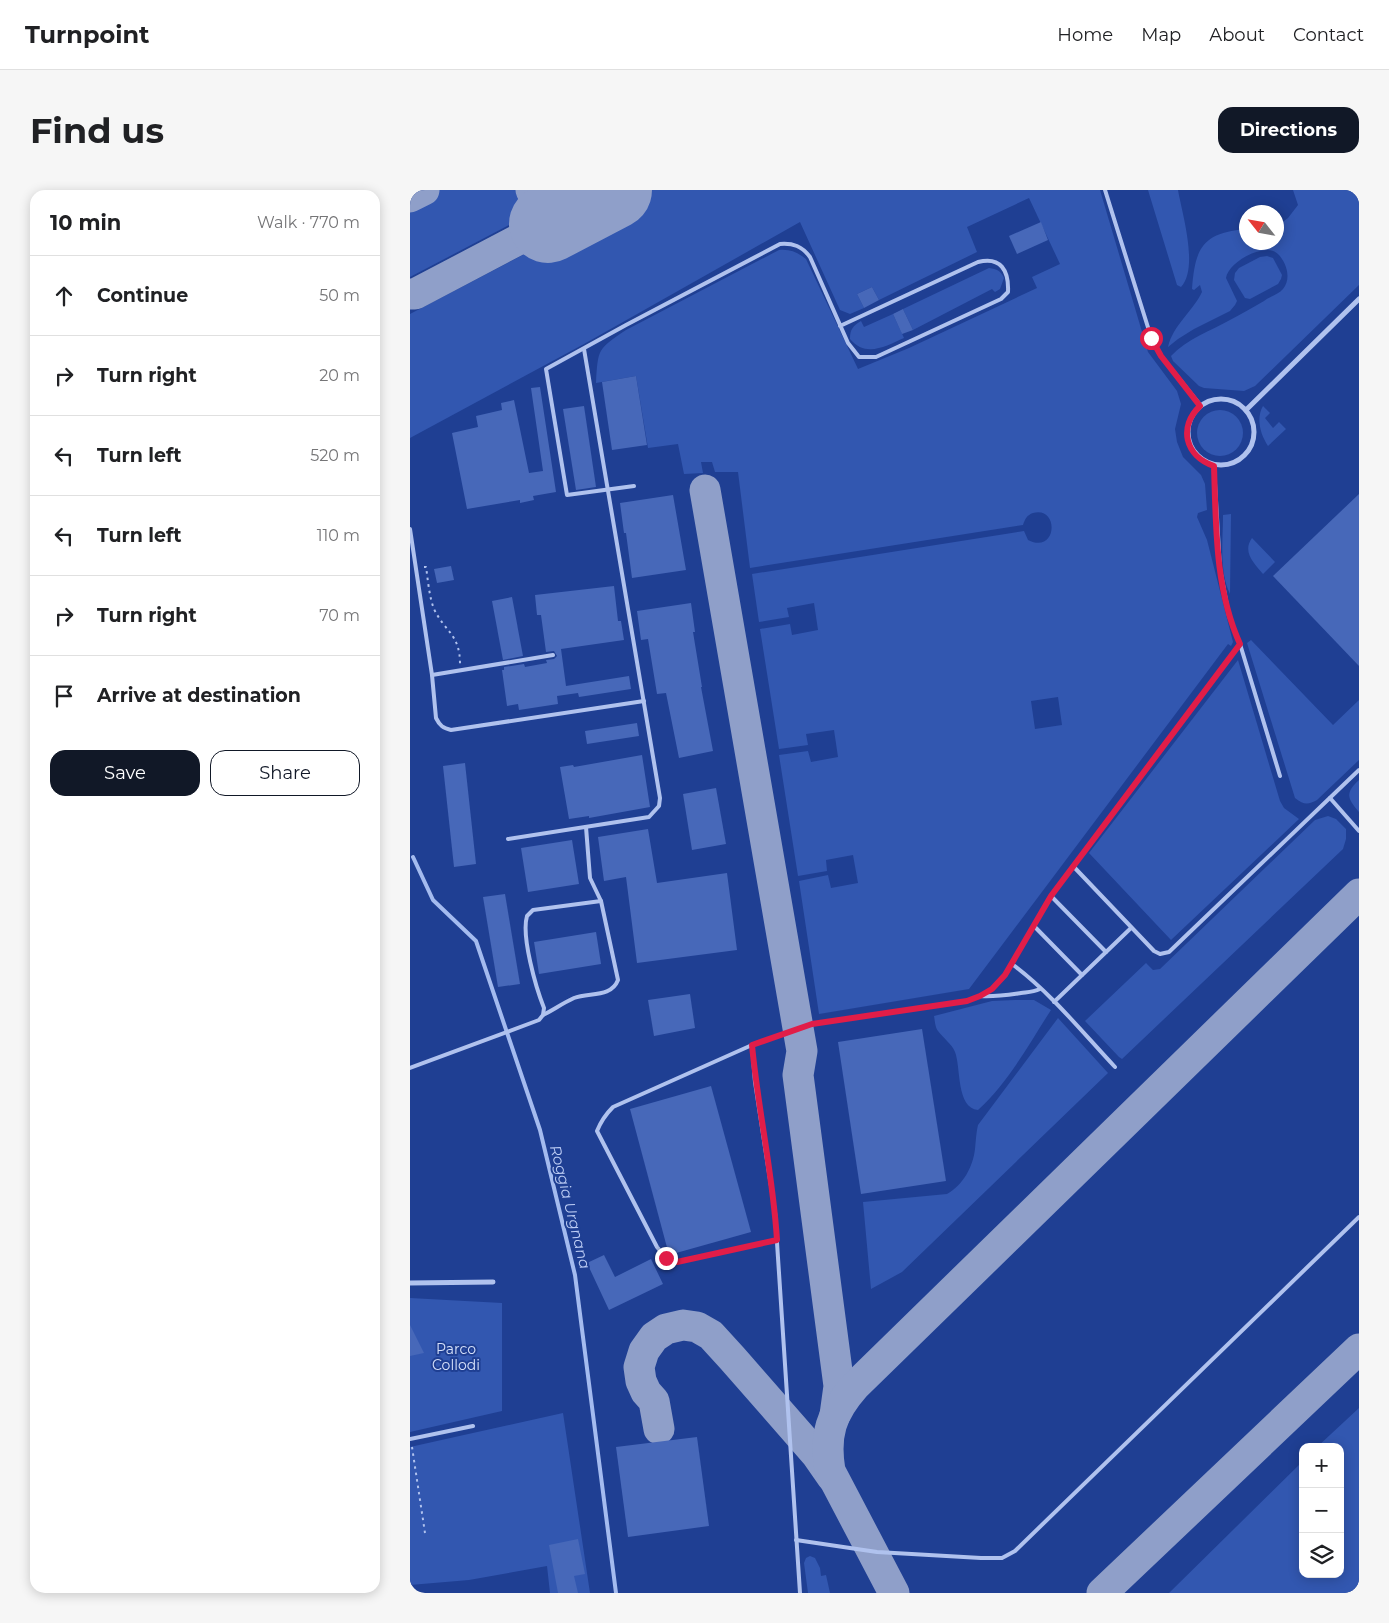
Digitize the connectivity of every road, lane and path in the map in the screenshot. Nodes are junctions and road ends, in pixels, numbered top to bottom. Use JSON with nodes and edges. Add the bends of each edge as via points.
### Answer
{"nodes":[{"id":1,"x":1105,"y":190,"type":"edge"},
{"id":2,"x":1359,"y":299,"type":"edge"},
{"id":3,"x":840,"y":326,"type":"junction"},
{"id":4,"x":584,"y":349,"type":"junction"},
{"id":5,"x":1200,"y":406,"type":"junction"},
{"id":6,"x":1246,"y":410,"type":"junction"},
{"id":7,"x":1214,"y":466,"type":"junction"},
{"id":8,"x":634,"y":486,"type":"dead end"},
{"id":9,"x":608,"y":489,"type":"junction"},
{"id":10,"x":410,"y":529,"type":"edge"},
{"id":11,"x":416,"y":568,"type":"junction"},
{"id":12,"x":1240,"y":644,"type":"junction"},
{"id":13,"x":554,"y":655,"type":"dead end"},
{"id":14,"x":460,"y":664,"type":"dead end"},
{"id":15,"x":432,"y":675,"type":"junction"},
{"id":16,"x":644,"y":701,"type":"junction"},
{"id":17,"x":1359,"y":770,"type":"edge"},
{"id":18,"x":1280,"y":776,"type":"dead end"},
{"id":19,"x":1330,"y":798,"type":"junction"},
{"id":20,"x":586,"y":827,"type":"junction"},
{"id":21,"x":1359,"y":831,"type":"edge"},
{"id":22,"x":508,"y":839,"type":"dead end"},
{"id":23,"x":1073,"y":866,"type":"junction"},
{"id":24,"x":1051,"y":896,"type":"junction"},
{"id":25,"x":601,"y":901,"type":"junction"},
{"id":26,"x":1034,"y":926,"type":"junction"},
{"id":27,"x":1131,"y":928,"type":"junction"},
{"id":28,"x":1106,"y":952,"type":"junction"},
{"id":29,"x":1012,"y":964,"type":"junction"},
{"id":30,"x":1082,"y":975,"type":"junction"},
{"id":31,"x":1040,"y":989,"type":"junction"},
{"id":32,"x":980,"y":996,"type":"junction"},
{"id":33,"x":1054,"y":1002,"type":"junction"},
{"id":34,"x":543,"y":1015,"type":"junction"},
{"id":35,"x":752,"y":1045,"type":"junction"},
{"id":36,"x":1115,"y":1067,"type":"dead end"},
{"id":37,"x":410,"y":1068,"type":"edge"},
{"id":38,"x":1359,"y":1217,"type":"edge"},
{"id":39,"x":777,"y":1240,"type":"junction"},
{"id":40,"x":493,"y":1282,"type":"dead end"},
{"id":41,"x":410,"y":1284,"type":"edge"},
{"id":42,"x":473,"y":1426,"type":"dead end"},
{"id":43,"x":410,"y":1439,"type":"edge"},
{"id":44,"x":425,"y":1533,"type":"dead end"},
{"id":45,"x":796,"y":1540,"type":"junction"},
{"id":46,"x":800,"y":1593,"type":"edge"}],
"edges":[{"from":1,"to":5,"type":"lane","via":[[1151,338]]},
{"from":2,"to":6,"type":"street"},
{"from":3,"to":3,"type":"lane","via":[[978,262],[996,261],[1004,268],[1008,292],[1002,299],[876,357],[859,357],[848,344]]},
{"from":3,"to":4,"type":"lane","via":[[810,257],[791,244],[780,244]]},
{"from":4,"to":9,"type":"lane"},
{"from":4,"to":9,"type":"lane","via":[[546,369],[567,496]]},
{"from":5,"to":6,"type":"street","via":[[1220,399],[1234,402]]},
{"from":5,"to":7,"type":"street","via":[[1191,418],[1188,440],[1200,459]]},
{"from":6,"to":7,"type":"street","via":[[1254,430],[1248,452],[1236,462]]},
{"from":7,"to":12,"type":"lane","via":[[1220,569],[1229,616]]},
{"from":8,"to":9,"type":"lane"},
{"from":9,"to":16,"type":"lane"},
{"from":10,"to":11,"type":"lane"},
{"from":11,"to":14,"type":"path","via":[[426,567],[433,605],[456,640]]},
{"from":11,"to":15,"type":"lane"},
{"from":12,"to":18,"type":"lane"},
{"from":12,"to":23,"type":"lane"},
{"from":13,"to":15,"type":"lane"},
{"from":15,"to":16,"type":"lane","via":[[436,718],[439,725],[451,730]]},
{"from":16,"to":20,"type":"lane","via":[[659,806],[649,817]]},
{"from":17,"to":19,"type":"lane"},
{"from":19,"to":21,"type":"lane"},
{"from":19,"to":27,"type":"lane","via":[[1169,952],[1160,954],[1154,951]]},
{"from":20,"to":22,"type":"lane"},
{"from":20,"to":25,"type":"lane","via":[[590,878]]},
{"from":23,"to":24,"type":"lane"},
{"from":23,"to":27,"type":"lane"},
{"from":24,"to":26,"type":"lane"},
{"from":24,"to":28,"type":"lane"},
{"from":25,"to":34,"type":"lane","via":[[618,980],[616,986],[606,993],[576,998]]},
{"from":25,"to":34,"type":"lane","via":[[533,910],[527,916],[532,968],[544,1008]]},
{"from":26,"to":29,"type":"lane"},
{"from":26,"to":30,"type":"lane"},
{"from":27,"to":28,"type":"lane"},
{"from":28,"to":30,"type":"lane"},
{"from":29,"to":31,"type":"lane"},
{"from":29,"to":32,"type":"lane","via":[[1000,981]]},
{"from":30,"to":33,"type":"lane"},
{"from":31,"to":32,"type":"lane","via":[[1012,996]]},
{"from":31,"to":33,"type":"lane"},
{"from":32,"to":35,"type":"lane","via":[[967,1001],[812,1024]]},
{"from":33,"to":36,"type":"lane"},
{"from":34,"to":37,"type":"lane","via":[[539,1020],[509,1032]]},
{"from":35,"to":39,"type":"lane"},
{"from":35,"to":39,"type":"lane","via":[[613,1107],[597,1131],[657,1247],[666,1258],[677,1262]]},
{"from":38,"to":45,"type":"lane","via":[[1015,1551],[1002,1558],[981,1558],[877,1552]]},
{"from":39,"to":45,"type":"lane"},
{"from":40,"to":41,"type":"street"},
{"from":42,"to":43,"type":"lane"},
{"from":43,"to":44,"type":"path"},
{"from":45,"to":46,"type":"lane"}]}
